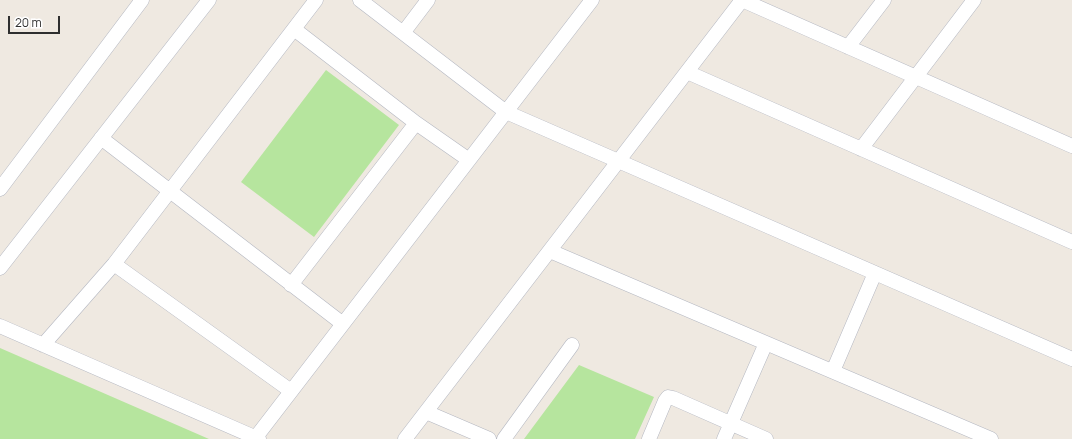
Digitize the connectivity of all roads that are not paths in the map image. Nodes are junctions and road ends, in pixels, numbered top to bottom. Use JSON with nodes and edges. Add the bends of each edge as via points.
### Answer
{"nodes":[{"id":1,"x":142,"y":0,"type":"edge"},
{"id":2,"x":209,"y":0,"type":"edge"},
{"id":3,"x":316,"y":0,"type":"edge"},
{"id":4,"x":360,"y":0,"type":"edge"},
{"id":5,"x":428,"y":0,"type":"edge"},
{"id":6,"x":592,"y":0,"type":"edge"},
{"id":7,"x":742,"y":0,"type":"edge"},
{"id":8,"x":884,"y":0,"type":"edge"},
{"id":9,"x":974,"y":0,"type":"edge"},
{"id":10,"x":294,"y":29,"type":"junction"},
{"id":11,"x":403,"y":33,"type":"junction"},
{"id":12,"x":848,"y":47,"type":"junction"},
{"id":13,"x":687,"y":72,"type":"junction"},
{"id":14,"x":916,"y":77,"type":"junction"},
{"id":15,"x":506,"y":112,"type":"junction"},
{"id":16,"x":416,"y":123,"type":"junction"},
{"id":17,"x":101,"y":138,"type":"junction"},
{"id":18,"x":1072,"y":146,"type":"edge"},
{"id":19,"x":861,"y":149,"type":"junction"},
{"id":20,"x":468,"y":160,"type":"junction"},
{"id":21,"x":618,"y":162,"type":"junction"},
{"id":22,"x":0,"y":189,"type":"edge"},
{"id":23,"x":170,"y":191,"type":"junction"},
{"id":24,"x":1072,"y":242,"type":"edge"},
{"id":25,"x":550,"y":251,"type":"junction"},
{"id":26,"x":114,"y":264,"type":"junction"},
{"id":27,"x":0,"y":268,"type":"edge"},
{"id":28,"x":875,"y":273,"type":"junction"},
{"id":29,"x":291,"y":285,"type":"junction"},
{"id":30,"x":343,"y":324,"type":"junction"},
{"id":31,"x":0,"y":326,"type":"edge"},
{"id":32,"x":766,"y":343,"type":"junction"},
{"id":33,"x":42,"y":344,"type":"junction"},
{"id":34,"x":572,"y":345,"type":"dead end"},
{"id":35,"x":1072,"y":359,"type":"edge"},
{"id":36,"x":833,"y":372,"type":"junction"},
{"id":37,"x":291,"y":391,"type":"junction"},
{"id":38,"x":426,"y":412,"type":"junction"},
{"id":39,"x":731,"y":424,"type":"junction"},
{"id":40,"x":258,"y":438,"type":"edge"},
{"id":41,"x":405,"y":439,"type":"edge"},
{"id":42,"x":489,"y":439,"type":"edge"},
{"id":43,"x":504,"y":439,"type":"edge"},
{"id":44,"x":649,"y":439,"type":"edge"},
{"id":45,"x":724,"y":439,"type":"edge"},
{"id":46,"x":766,"y":439,"type":"edge"},
{"id":47,"x":991,"y":439,"type":"edge"}],
"edges":[{"from":1,"to":22,"type":"street"},
{"from":2,"to":17,"type":"street"},
{"from":3,"to":10,"type":"street"},
{"from":4,"to":11,"type":"street"},
{"from":5,"to":11,"type":"street"},
{"from":6,"to":15,"type":"street"},
{"from":7,"to":12,"type":"street"},
{"from":7,"to":13,"type":"street"},
{"from":8,"to":12,"type":"street"},
{"from":9,"to":14,"type":"street"},
{"from":10,"to":16,"type":"street"},
{"from":10,"to":23,"type":"street"},
{"from":11,"to":15,"type":"street"},
{"from":12,"to":14,"type":"street"},
{"from":13,"to":19,"type":"street"},
{"from":13,"to":21,"type":"street"},
{"from":14,"to":18,"type":"street"},
{"from":14,"to":19,"type":"street"},
{"from":15,"to":20,"type":"street"},
{"from":15,"to":21,"type":"street"},
{"from":16,"to":20,"type":"street"},
{"from":16,"to":29,"type":"street"},
{"from":17,"to":23,"type":"street"},
{"from":17,"to":27,"type":"street"},
{"from":19,"to":24,"type":"street"},
{"from":20,"to":30,"type":"street"},
{"from":21,"to":25,"type":"street"},
{"from":21,"to":28,"type":"street"},
{"from":23,"to":26,"type":"street"},
{"from":23,"to":29,"type":"street"},
{"from":25,"to":32,"type":"street"},
{"from":25,"to":38,"type":"street"},
{"from":26,"to":33,"type":"street"},
{"from":26,"to":37,"type":"street"},
{"from":28,"to":35,"type":"street"},
{"from":28,"to":36,"type":"street"},
{"from":29,"to":30,"type":"street"},
{"from":30,"to":37,"type":"street"},
{"from":31,"to":33,"type":"street"},
{"from":32,"to":36,"type":"street"},
{"from":32,"to":39,"type":"street"},
{"from":33,"to":40,"type":"street"},
{"from":34,"to":43,"type":"street"},
{"from":36,"to":47,"type":"street"},
{"from":37,"to":40,"type":"street"},
{"from":38,"to":41,"type":"street"},
{"from":38,"to":42,"type":"street"},
{"from":39,"to":44,"type":"street","via":[[668,397]]},
{"from":39,"to":45,"type":"street"},
{"from":39,"to":46,"type":"street"}]}
